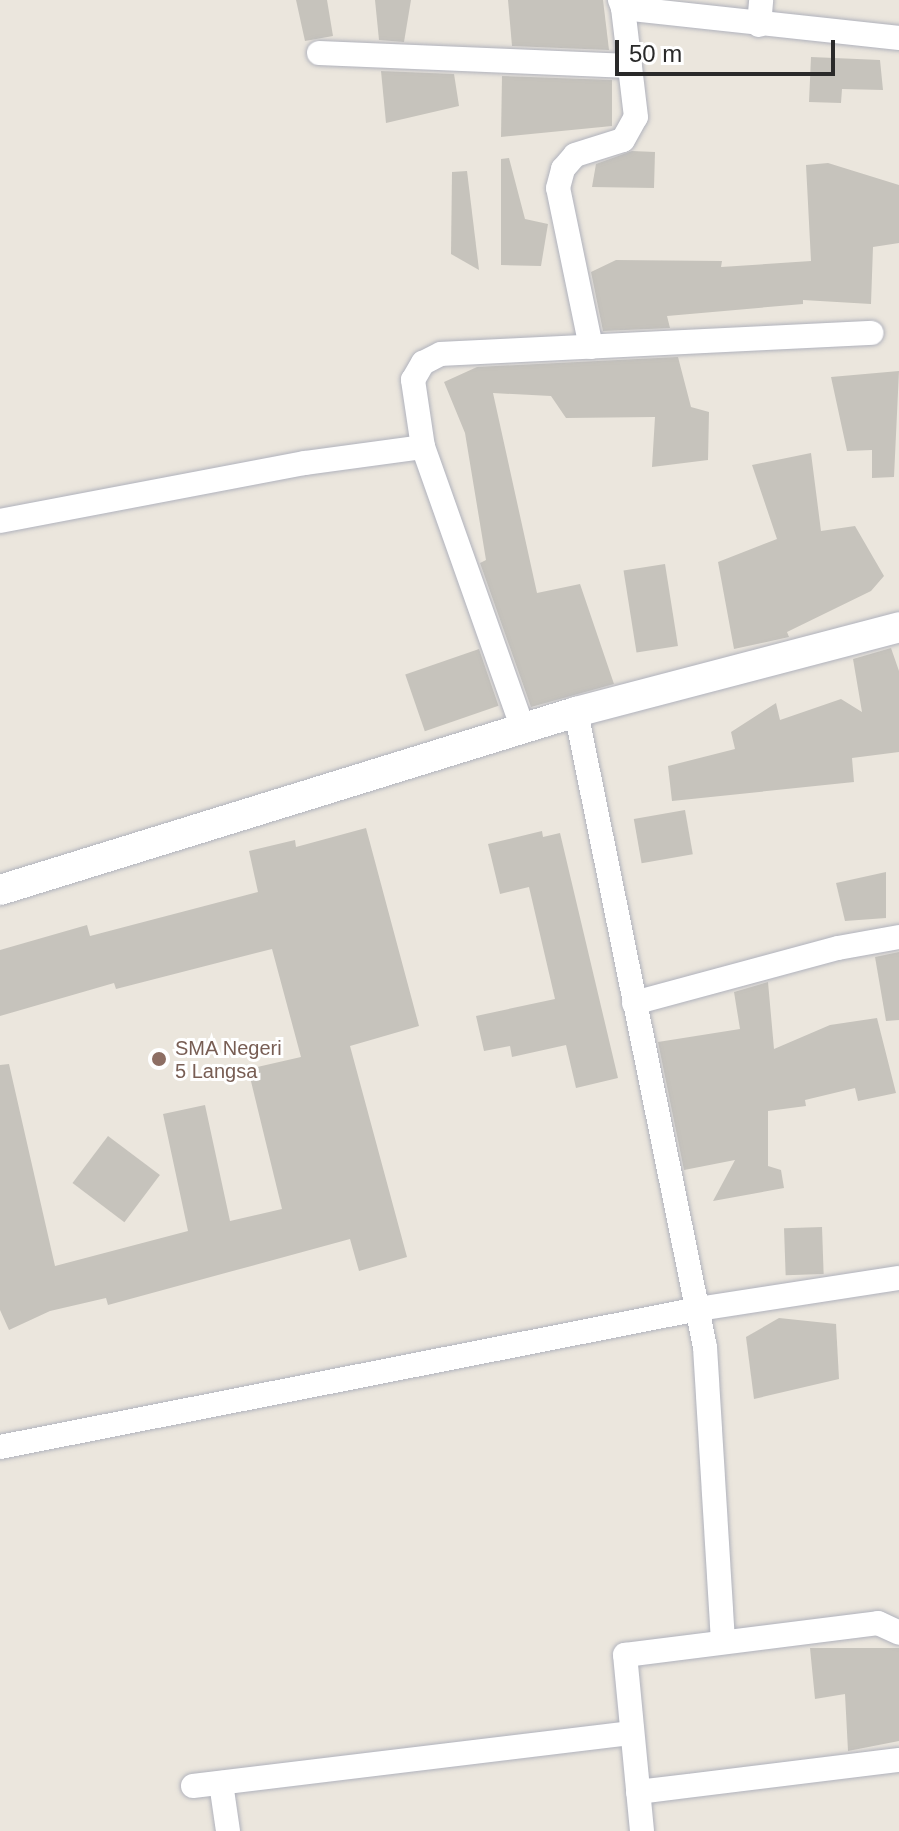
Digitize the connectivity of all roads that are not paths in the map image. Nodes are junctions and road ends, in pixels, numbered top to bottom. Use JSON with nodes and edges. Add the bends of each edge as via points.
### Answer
{"nodes":[{"id":1,"x":761,"y":0,"type":"edge"},
{"id":2,"x":622,"y":4,"type":"edge"},
{"id":3,"x":759,"y":25,"type":"junction"},
{"id":4,"x":899,"y":38,"type":"edge"},
{"id":5,"x":319,"y":53,"type":"dead end"},
{"id":6,"x":630,"y":66,"type":"junction"},
{"id":7,"x":871,"y":333,"type":"dead end"},
{"id":8,"x":591,"y":347,"type":"junction"},
{"id":9,"x":423,"y":447,"type":"junction"},
{"id":10,"x":0,"y":521,"type":"edge"},
{"id":11,"x":899,"y":627,"type":"edge"},
{"id":12,"x":576,"y":712,"type":"junction"},
{"id":13,"x":523,"y":729,"type":"junction"},
{"id":14,"x":0,"y":890,"type":"edge"},
{"id":15,"x":899,"y":937,"type":"edge"},
{"id":16,"x":634,"y":1003,"type":"junction"},
{"id":17,"x":899,"y":1278,"type":"edge"},
{"id":18,"x":698,"y":1309,"type":"junction"},
{"id":19,"x":0,"y":1447,"type":"edge"},
{"id":20,"x":899,"y":1633,"type":"edge"},
{"id":21,"x":723,"y":1640,"type":"junction"},
{"id":22,"x":632,"y":1733,"type":"junction"},
{"id":23,"x":899,"y":1760,"type":"edge"},
{"id":24,"x":221,"y":1783,"type":"junction"},
{"id":25,"x":193,"y":1786,"type":"dead end"},
{"id":26,"x":638,"y":1792,"type":"junction"},
{"id":27,"x":228,"y":1831,"type":"edge"},
{"id":28,"x":642,"y":1831,"type":"edge"}],
"edges":[{"from":1,"to":3,"type":"street"},
{"from":2,"to":3,"type":"street"},
{"from":2,"to":6,"type":"street"},
{"from":3,"to":4,"type":"street"},
{"from":5,"to":6,"type":"street"},
{"from":6,"to":8,"type":"street","via":[[636,117],[630,130],[623,140],[575,155],[563,169],[558,188]]},
{"from":7,"to":8,"type":"street"},
{"from":8,"to":9,"type":"street","via":[[441,354],[423,363],[413,380]]},
{"from":9,"to":10,"type":"street","via":[[305,463]]},
{"from":9,"to":13,"type":"street"},
{"from":11,"to":12,"type":"street"},
{"from":12,"to":13,"type":"street"},
{"from":12,"to":16,"type":"street"},
{"from":13,"to":14,"type":"street"},
{"from":15,"to":16,"type":"street","via":[[838,948]]},
{"from":16,"to":18,"type":"street"},
{"from":17,"to":18,"type":"street"},
{"from":18,"to":19,"type":"street"},
{"from":18,"to":21,"type":"street"},
{"from":20,"to":21,"type":"street","via":[[878,1623]]},
{"from":21,"to":22,"type":"street","via":[[625,1655]]},
{"from":22,"to":24,"type":"street"},
{"from":22,"to":26,"type":"street"},
{"from":23,"to":26,"type":"street"},
{"from":24,"to":25,"type":"street"},
{"from":24,"to":27,"type":"street"},
{"from":26,"to":28,"type":"street"}]}
